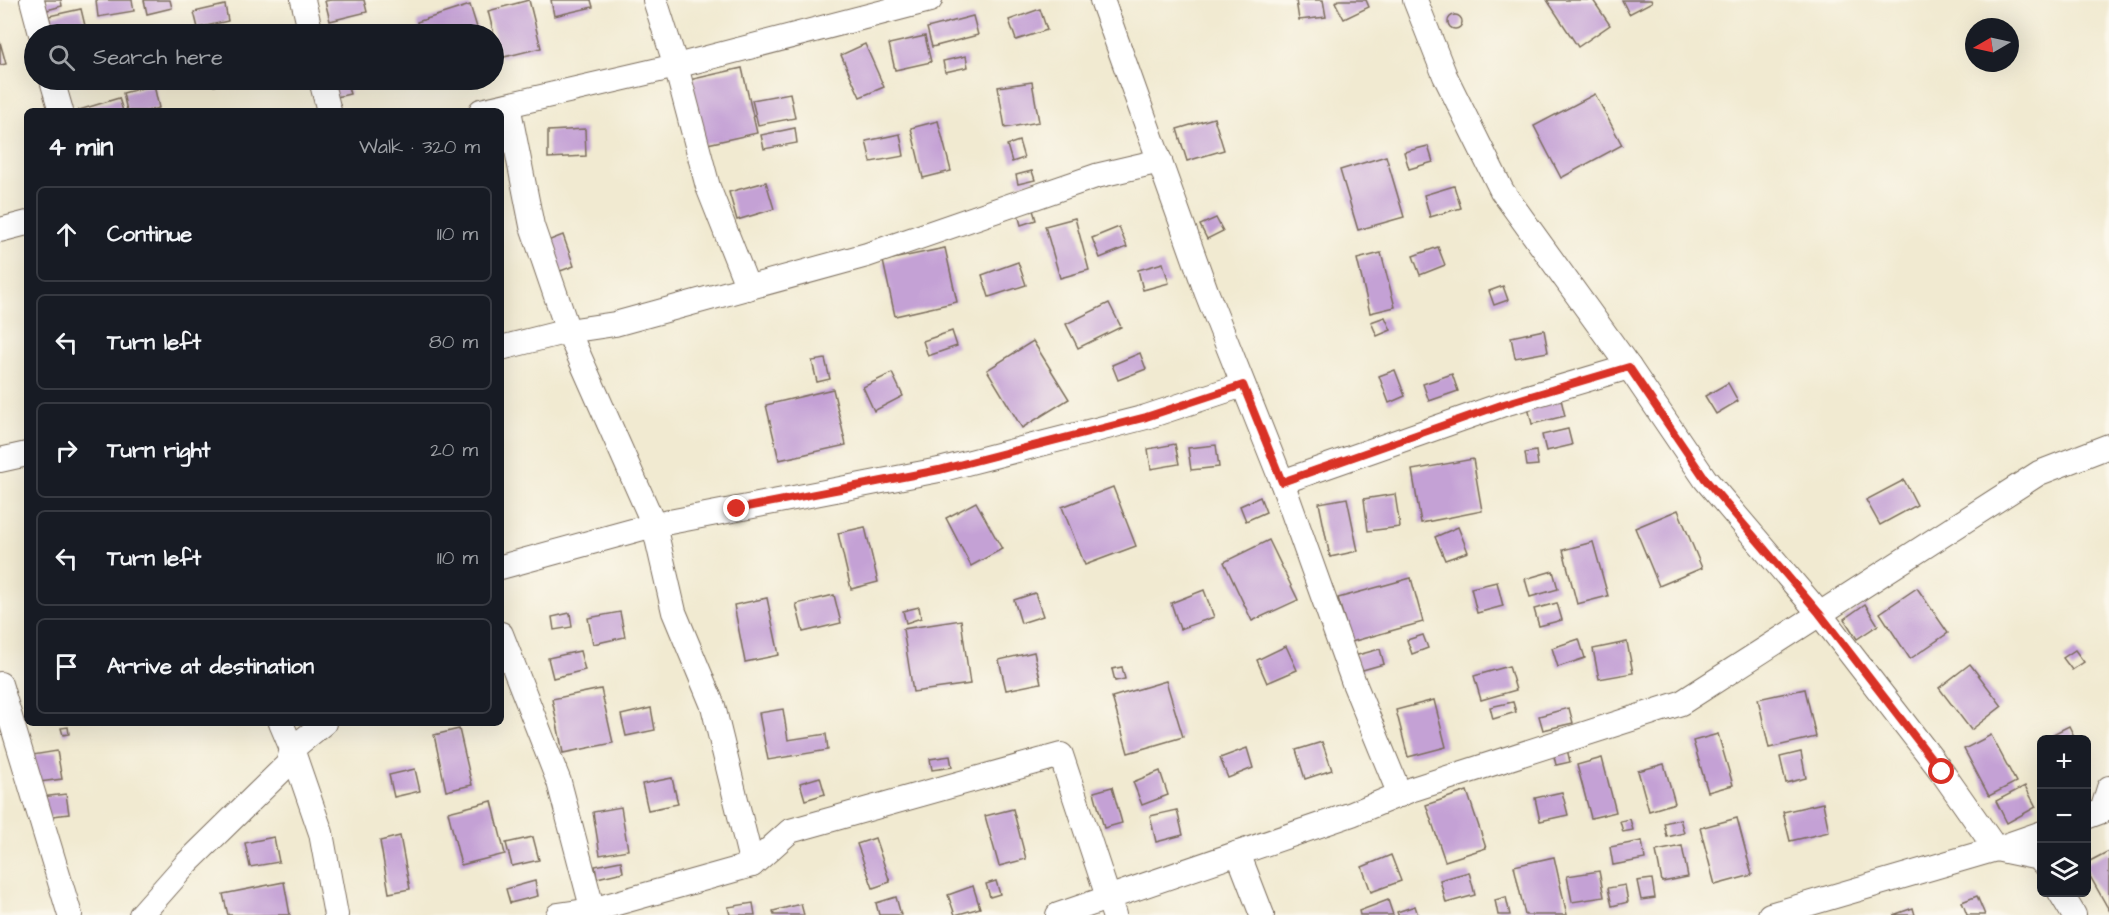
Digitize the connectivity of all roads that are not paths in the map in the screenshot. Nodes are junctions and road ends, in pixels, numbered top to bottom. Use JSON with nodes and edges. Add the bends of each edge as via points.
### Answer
{"nodes":[{"id":1,"x":32,"y":0,"type":"edge"},
{"id":2,"x":303,"y":0,"type":"edge"},
{"id":3,"x":655,"y":0,"type":"edge"},
{"id":4,"x":930,"y":0,"type":"edge"},
{"id":5,"x":1102,"y":0,"type":"edge"},
{"id":6,"x":1415,"y":0,"type":"edge"},
{"id":7,"x":38,"y":24,"type":"edge"},
{"id":8,"x":308,"y":24,"type":"edge"},
{"id":9,"x":676,"y":66,"type":"junction"},
{"id":10,"x":55,"y":90,"type":"edge"},
{"id":11,"x":324,"y":90,"type":"edge"},
{"id":12,"x":508,"y":105,"type":"junction"},
{"id":13,"x":60,"y":108,"type":"edge"},
{"id":14,"x":328,"y":108,"type":"edge"},
{"id":15,"x":494,"y":108,"type":"edge"},
{"id":16,"x":1160,"y":161,"type":"junction"},
{"id":17,"x":24,"y":224,"type":"edge"},
{"id":18,"x":0,"y":230,"type":"edge"},
{"id":19,"x":748,"y":288,"type":"junction"},
{"id":20,"x":568,"y":331,"type":"junction"},
{"id":21,"x":504,"y":347,"type":"edge"},
{"id":22,"x":1629,"y":367,"type":"junction"},
{"id":23,"x":1243,"y":385,"type":"junction"},
{"id":24,"x":2109,"y":446,"type":"edge"},
{"id":25,"x":24,"y":455,"type":"edge"},
{"id":26,"x":0,"y":460,"type":"edge"},
{"id":27,"x":1282,"y":482,"type":"junction"},
{"id":28,"x":654,"y":525,"type":"junction"},
{"id":29,"x":504,"y":566,"type":"edge"},
{"id":30,"x":1819,"y":613,"type":"junction"},
{"id":31,"x":504,"y":642,"type":"edge"},
{"id":32,"x":0,"y":684,"type":"edge"},
{"id":33,"x":282,"y":726,"type":"edge"},
{"id":34,"x":320,"y":726,"type":"edge"},
{"id":35,"x":292,"y":749,"type":"junction"},
{"id":36,"x":2109,"y":788,"type":"edge"},
{"id":37,"x":1400,"y":795,"type":"junction"},
{"id":38,"x":2091,"y":815,"type":"edge"},
{"id":39,"x":2037,"y":835,"type":"edge"},
{"id":40,"x":1996,"y":849,"type":"junction"},
{"id":41,"x":1238,"y":853,"type":"junction"},
{"id":42,"x":2037,"y":858,"type":"edge"},
{"id":43,"x":752,"y":865,"type":"junction"},
{"id":44,"x":2063,"y":897,"type":"edge"},
{"id":45,"x":1111,"y":906,"type":"edge"},
{"id":46,"x":593,"y":912,"type":"edge"},
{"id":47,"x":70,"y":915,"type":"edge"},
{"id":48,"x":141,"y":915,"type":"edge"},
{"id":49,"x":336,"y":915,"type":"edge"},
{"id":50,"x":558,"y":915,"type":"edge"},
{"id":51,"x":1058,"y":915,"type":"edge"},
{"id":52,"x":1262,"y":915,"type":"edge"},
{"id":53,"x":1770,"y":915,"type":"edge"},
{"id":54,"x":2074,"y":915,"type":"edge"}],
"edges":[{"from":1,"to":7,"type":"street"},
{"from":2,"to":8,"type":"street"},
{"from":3,"to":9,"type":"street"},
{"from":4,"to":9,"type":"street"},
{"from":5,"to":16,"type":"street"},
{"from":6,"to":22,"type":"street","via":[[1445,76],[1502,191]]},
{"from":9,"to":12,"type":"street"},
{"from":9,"to":19,"type":"street","via":[[708,187]]},
{"from":10,"to":13,"type":"street"},
{"from":11,"to":14,"type":"street"},
{"from":12,"to":15,"type":"street"},
{"from":12,"to":20,"type":"street","via":[[532,226]]},
{"from":16,"to":19,"type":"street","via":[[1096,176],[867,255]]},
{"from":16,"to":23,"type":"street"},
{"from":17,"to":18,"type":"street"},
{"from":19,"to":20,"type":"street","via":[[615,324]]},
{"from":20,"to":21,"type":"street"},
{"from":20,"to":28,"type":"street"},
{"from":22,"to":27,"type":"street","via":[[1504,404]]},
{"from":22,"to":30,"type":"street","via":[[1705,479]]},
{"from":23,"to":27,"type":"street"},
{"from":23,"to":28,"type":"street","via":[[1146,417],[939,470]]},
{"from":24,"to":30,"type":"street","via":[[2039,473]]},
{"from":25,"to":26,"type":"street"},
{"from":27,"to":37,"type":"street","via":[[1354,683]]},
{"from":28,"to":29,"type":"street"},
{"from":28,"to":43,"type":"street","via":[[674,612],[712,706]]},
{"from":30,"to":37,"type":"street","via":[[1681,703]]},
{"from":30,"to":40,"type":"street"},
{"from":31,"to":46,"type":"street","via":[[559,782]]},
{"from":32,"to":47,"type":"street"},
{"from":33,"to":35,"type":"street"},
{"from":34,"to":35,"type":"street"},
{"from":35,"to":48,"type":"street","via":[[288,764],[188,862]]},
{"from":35,"to":49,"type":"street","via":[[321,833]]},
{"from":36,"to":38,"type":"street","via":[[2102,811]]},
{"from":37,"to":41,"type":"street"},
{"from":39,"to":40,"type":"street"},
{"from":40,"to":42,"type":"street"},
{"from":40,"to":53,"type":"street"},
{"from":41,"to":45,"type":"street"},
{"from":41,"to":52,"type":"street"},
{"from":43,"to":45,"type":"street","via":[[790,831],[1061,755]]},
{"from":43,"to":46,"type":"street"},
{"from":44,"to":54,"type":"street"},
{"from":45,"to":51,"type":"street"},
{"from":46,"to":50,"type":"street"}]}
